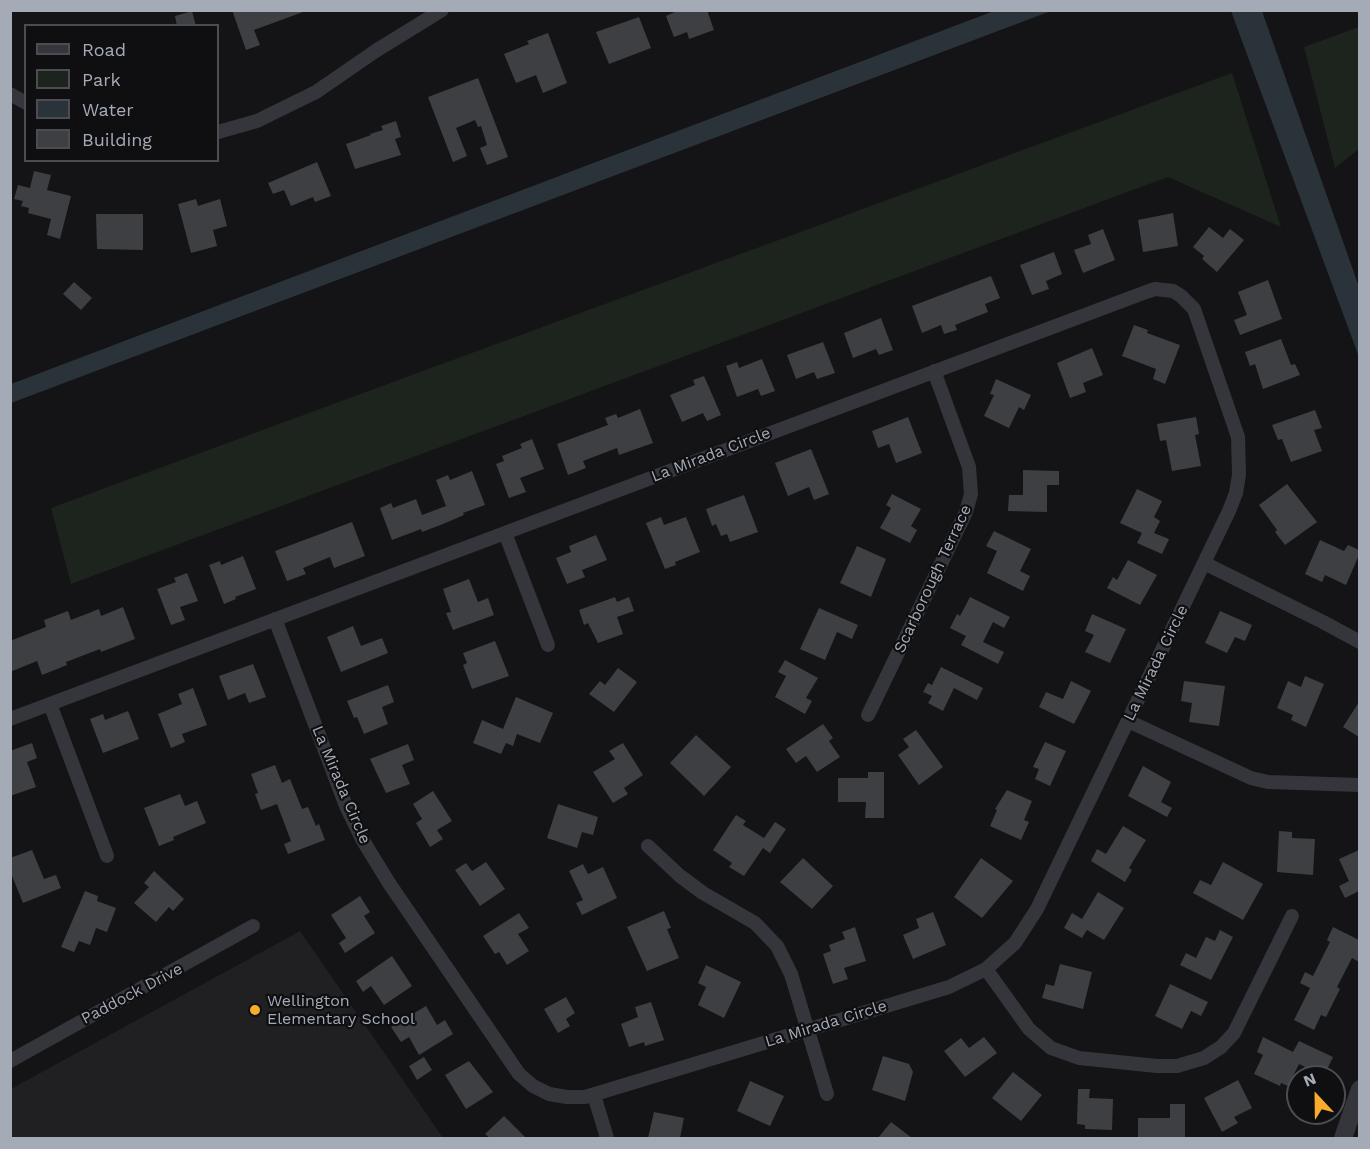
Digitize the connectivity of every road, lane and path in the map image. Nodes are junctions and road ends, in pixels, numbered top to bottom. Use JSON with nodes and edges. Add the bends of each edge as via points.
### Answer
{"nodes":[{"id":1,"x":442,"y":10,"type":"edge"},
{"id":2,"x":10,"y":94,"type":"edge"},
{"id":3,"x":24,"y":102,"type":"edge"},
{"id":4,"x":219,"y":132,"type":"edge"},
{"id":5,"x":934,"y":371,"type":"junction"},
{"id":6,"x":506,"y":533,"type":"junction"},
{"id":7,"x":1204,"y":563,"type":"junction"},
{"id":8,"x":275,"y":620,"type":"junction"},
{"id":9,"x":1359,"y":642,"type":"edge"},
{"id":10,"x":548,"y":645,"type":"dead end"},
{"id":11,"x":50,"y":704,"type":"junction"},
{"id":12,"x":868,"y":715,"type":"dead end"},
{"id":13,"x":10,"y":719,"type":"edge"},
{"id":14,"x":1128,"y":720,"type":"junction"},
{"id":15,"x":1356,"y":786,"type":"edge"},
{"id":16,"x":648,"y":846,"type":"dead end"},
{"id":17,"x":108,"y":856,"type":"dead end"},
{"id":18,"x":1292,"y":916,"type":"dead end"},
{"id":19,"x":253,"y":926,"type":"dead end"},
{"id":20,"x":986,"y":969,"type":"junction"},
{"id":21,"x":808,"y":1030,"type":"junction"},
{"id":22,"x":10,"y":1061,"type":"edge"},
{"id":23,"x":1359,"y":1089,"type":"edge"},
{"id":24,"x":827,"y":1094,"type":"dead end"},
{"id":25,"x":594,"y":1095,"type":"junction"},
{"id":26,"x":607,"y":1138,"type":"edge"},
{"id":27,"x":1342,"y":1138,"type":"edge"}],
"edges":[{"from":1,"to":4,"type":"street","via":[[316,92],[256,121]]},
{"from":2,"to":3,"type":"street"},
{"from":5,"to":6,"type":"street","name":"La Mirada Circle"},
{"from":5,"to":7,"type":"street","name":"La Mirada Circle","via":[[1146,291],[1164,289],[1181,296],[1194,309],[1233,418],[1240,456],[1236,493]]},
{"from":5,"to":12,"type":"street","name":"Scarborough Terrace","via":[[969,467],[971,494],[966,512]]},
{"from":6,"to":8,"type":"street","name":"La Mirada Circle"},
{"from":6,"to":10,"type":"street"},
{"from":7,"to":9,"type":"street"},
{"from":7,"to":14,"type":"street","name":"La Mirada Circle"},
{"from":8,"to":11,"type":"street","name":"La Mirada Circle"},
{"from":8,"to":25,"type":"street","name":"La Mirada Circle","via":[[346,806],[395,893],[519,1074],[540,1090],[558,1096]]},
{"from":11,"to":13,"type":"street","name":"La Mirada Circle"},
{"from":11,"to":17,"type":"street"},
{"from":14,"to":15,"type":"street","via":[[1251,778]]},
{"from":14,"to":20,"type":"street","name":"La Mirada Circle","via":[[1028,926]]},
{"from":16,"to":21,"type":"street","via":[[680,876],[755,923],[771,938],[787,964]]},
{"from":18,"to":20,"type":"street","via":[[1234,1033],[1204,1058],[1177,1066],[1079,1058],[1051,1048],[1029,1029]]},
{"from":19,"to":22,"type":"street","name":"Paddock Drive"},
{"from":20,"to":21,"type":"street","name":"La Mirada Circle","via":[[949,987]]},
{"from":21,"to":24,"type":"street"},
{"from":21,"to":25,"type":"street","name":"La Mirada Circle"},
{"from":23,"to":27,"type":"street"},
{"from":25,"to":26,"type":"street"}]}
